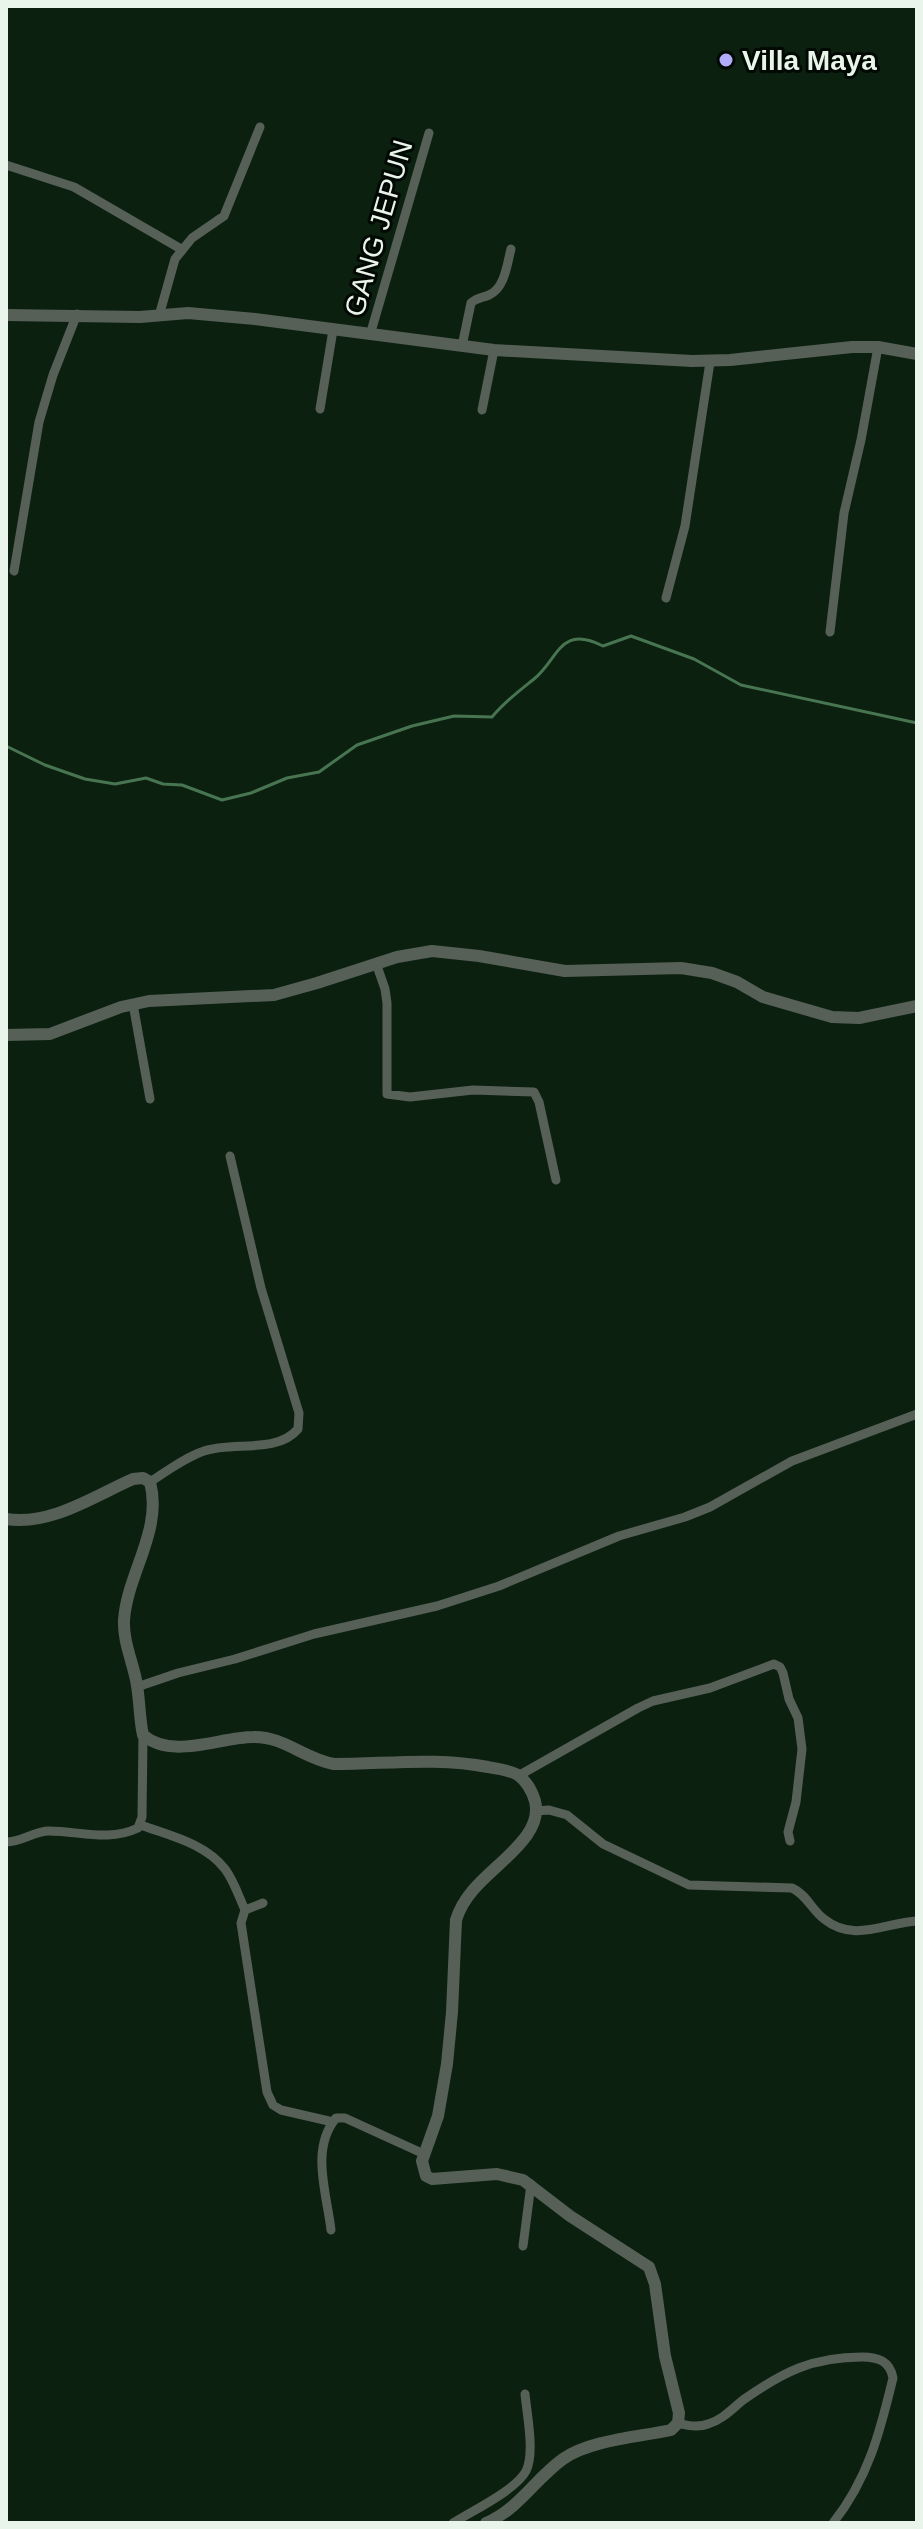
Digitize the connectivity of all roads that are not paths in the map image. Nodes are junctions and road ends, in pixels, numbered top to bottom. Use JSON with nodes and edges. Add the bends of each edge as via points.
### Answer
{"nodes":[{"id":1,"x":260,"y":127,"type":"dead end"},
{"id":2,"x":429,"y":133,"type":"dead end"},
{"id":3,"x":6,"y":165,"type":"edge"},
{"id":4,"x":181,"y":249,"type":"junction"},
{"id":5,"x":511,"y":249,"type":"dead end"},
{"id":6,"x":77,"y":314,"type":"junction"},
{"id":7,"x":6,"y":315,"type":"edge"},
{"id":8,"x":159,"y":316,"type":"junction"},
{"id":9,"x":333,"y":330,"type":"junction"},
{"id":10,"x":370,"y":335,"type":"junction"},
{"id":11,"x":462,"y":346,"type":"junction"},
{"id":12,"x":878,"y":347,"type":"junction"},
{"id":13,"x":494,"y":350,"type":"junction"},
{"id":14,"x":917,"y":354,"type":"edge"},
{"id":15,"x":710,"y":362,"type":"junction"},
{"id":16,"x":320,"y":409,"type":"dead end"},
{"id":17,"x":482,"y":410,"type":"dead end"},
{"id":18,"x":14,"y":571,"type":"dead end"},
{"id":19,"x":666,"y":598,"type":"dead end"},
{"id":20,"x":830,"y":632,"type":"dead end"},
{"id":21,"x":376,"y":963,"type":"junction"},
{"id":22,"x":133,"y":1004,"type":"junction"},
{"id":23,"x":917,"y":1006,"type":"edge"},
{"id":24,"x":6,"y":1035,"type":"edge"},
{"id":25,"x":150,"y":1099,"type":"dead end"},
{"id":26,"x":230,"y":1156,"type":"dead end"},
{"id":27,"x":556,"y":1180,"type":"dead end"},
{"id":28,"x":917,"y":1414,"type":"edge"},
{"id":29,"x":150,"y":1482,"type":"junction"},
{"id":30,"x":6,"y":1519,"type":"edge"},
{"id":31,"x":137,"y":1687,"type":"junction"},
{"id":32,"x":143,"y":1735,"type":"junction"},
{"id":33,"x":518,"y":1776,"type":"junction"},
{"id":34,"x":536,"y":1811,"type":"junction"},
{"id":35,"x":141,"y":1825,"type":"junction"},
{"id":36,"x":790,"y":1841,"type":"dead end"},
{"id":37,"x":6,"y":1842,"type":"edge"},
{"id":38,"x":263,"y":1903,"type":"dead end"},
{"id":39,"x":245,"y":1910,"type":"junction"},
{"id":40,"x":917,"y":1921,"type":"edge"},
{"id":41,"x":333,"y":2122,"type":"junction"},
{"id":42,"x":424,"y":2154,"type":"junction"},
{"id":43,"x":531,"y":2184,"type":"junction"},
{"id":44,"x":331,"y":2230,"type":"dead end"},
{"id":45,"x":523,"y":2246,"type":"dead end"},
{"id":46,"x":525,"y":2394,"type":"dead end"},
{"id":47,"x":678,"y":2423,"type":"junction"},
{"id":48,"x":453,"y":2523,"type":"edge"},
{"id":49,"x":486,"y":2523,"type":"edge"},
{"id":50,"x":833,"y":2523,"type":"edge"}],
"edges":[{"from":1,"to":4,"type":"street","via":[[224,216]]},
{"from":2,"to":10,"type":"street","name":"GANG JEPUN"},
{"from":3,"to":4,"type":"street","via":[[74,187]]},
{"from":4,"to":8,"type":"street"},
{"from":5,"to":11,"type":"street","via":[[499,287],[471,303]]},
{"from":6,"to":7,"type":"street"},
{"from":6,"to":8,"type":"street"},
{"from":6,"to":18,"type":"street","via":[[39,422]]},
{"from":8,"to":9,"type":"street","via":[[188,313]]},
{"from":9,"to":10,"type":"street"},
{"from":9,"to":16,"type":"street"},
{"from":10,"to":11,"type":"street"},
{"from":11,"to":13,"type":"street"},
{"from":12,"to":14,"type":"street"},
{"from":12,"to":15,"type":"street"},
{"from":12,"to":20,"type":"street","via":[[844,513]]},
{"from":13,"to":15,"type":"street"},
{"from":13,"to":17,"type":"street"},
{"from":15,"to":19,"type":"street","via":[[685,526]]},
{"from":21,"to":22,"type":"street","via":[[262,997]]},
{"from":21,"to":23,"type":"street","via":[[432,951],[565,971],[681,968],[727,977],[763,997],[832,1017],[859,1018]]},
{"from":21,"to":27,"type":"street","via":[[387,1003],[387,1094],[534,1092]]},
{"from":22,"to":24,"type":"street","via":[[50,1034]]},
{"from":22,"to":25,"type":"street"},
{"from":26,"to":29,"type":"street","via":[[261,1288],[299,1413],[298,1429],[274,1444],[205,1451]]},
{"from":28,"to":31,"type":"street","via":[[792,1461],[710,1507],[619,1536],[499,1586]]},
{"from":29,"to":30,"type":"street","via":[[133,1479],[69,1510]]},
{"from":29,"to":31,"type":"street","via":[[153,1502],[144,1552],[124,1623]]},
{"from":31,"to":32,"type":"street"},
{"from":32,"to":33,"type":"street","via":[[160,1745],[263,1736],[325,1762],[446,1761]]},
{"from":32,"to":35,"type":"street"},
{"from":33,"to":34,"type":"street","via":[[531,1790]]},
{"from":33,"to":36,"type":"street","via":[[653,1701],[724,1684],[774,1664],[783,1673],[801,1737]]},
{"from":34,"to":40,"type":"street","via":[[567,1815],[603,1844],[689,1885],[792,1888],[821,1918],[848,1931]]},
{"from":34,"to":42,"type":"street","via":[[525,1838],[474,1889],[459,1912],[449,2049],[438,2116]]},
{"from":35,"to":37,"type":"street","via":[[121,1834],[48,1831]]},
{"from":35,"to":39,"type":"street","via":[[186,1841],[217,1861]]},
{"from":38,"to":39,"type":"street"},
{"from":39,"to":41,"type":"street","via":[[241,1923],[270,2100],[281,2110]]},
{"from":41,"to":42,"type":"street","via":[[341,2117]]},
{"from":41,"to":44,"type":"street","via":[[325,2136],[322,2166]]},
{"from":42,"to":43,"type":"street","via":[[424,2171],[432,2179],[497,2174]]},
{"from":43,"to":45,"type":"street"},
{"from":43,"to":47,"type":"street","via":[[649,2267]]},
{"from":46,"to":48,"type":"street","via":[[528,2468],[508,2488]]},
{"from":47,"to":49,"type":"street","via":[[671,2430],[590,2446],[565,2457],[515,2505]]},
{"from":47,"to":50,"type":"street","via":[[706,2425],[719,2419],[794,2368],[848,2357],[884,2361],[893,2378],[875,2446],[861,2482]]}]}
